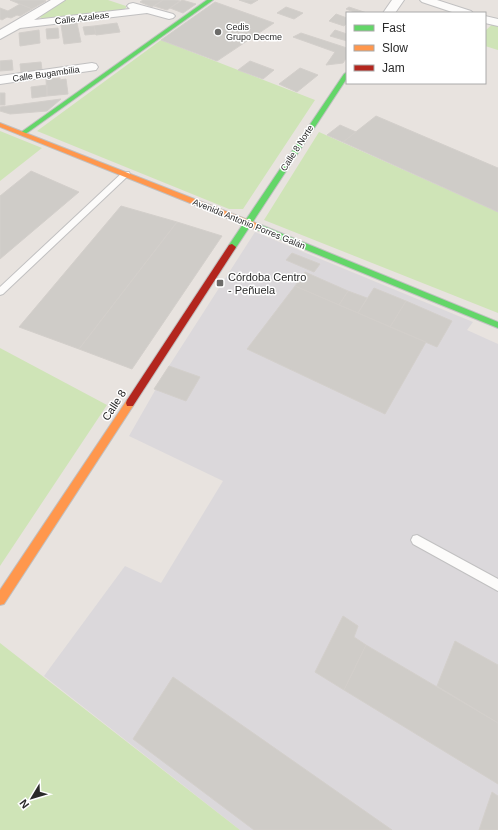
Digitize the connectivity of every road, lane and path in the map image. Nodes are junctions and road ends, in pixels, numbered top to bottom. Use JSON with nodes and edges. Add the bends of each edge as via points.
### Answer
{"nodes":[{"id":1,"x":58,"y":0,"type":"edge"},
{"id":2,"x":210,"y":0,"type":"edge"},
{"id":3,"x":398,"y":0,"type":"edge"},
{"id":4,"x":426,"y":0,"type":"edge"},
{"id":5,"x":124,"y":2,"type":"dead end"},
{"id":6,"x":147,"y":10,"type":"junction"},
{"id":7,"x":390,"y":12,"type":"edge"},
{"id":8,"x":464,"y":12,"type":"edge"},
{"id":9,"x":169,"y":16,"type":"dead end"},
{"id":10,"x":486,"y":19,"type":"edge"},
{"id":11,"x":498,"y":23,"type":"edge"},
{"id":12,"x":17,"y":25,"type":"junction"},
{"id":13,"x":0,"y":35,"type":"edge"},
{"id":14,"x":92,"y":67,"type":"dead end"},
{"id":15,"x":346,"y":75,"type":"edge"},
{"id":16,"x":0,"y":80,"type":"edge"},
{"id":17,"x":0,"y":125,"type":"edge"},
{"id":18,"x":22,"y":134,"type":"junction"},
{"id":19,"x":126,"y":174,"type":"junction"},
{"id":20,"x":247,"y":223,"type":"junction"},
{"id":21,"x":0,"y":292,"type":"edge"},
{"id":22,"x":498,"y":325,"type":"edge"},
{"id":23,"x":417,"y":540,"type":"dead end"},
{"id":24,"x":498,"y":585,"type":"edge"},
{"id":25,"x":0,"y":600,"type":"edge"}],
"edges":[{"from":1,"to":12,"type":"street"},
{"from":2,"to":18,"type":"street"},
{"from":3,"to":7,"type":"street"},
{"from":4,"to":8,"type":"street"},
{"from":5,"to":6,"type":"street"},
{"from":6,"to":9,"type":"street"},
{"from":6,"to":12,"type":"street","name":"Calle Azaleas"},
{"from":10,"to":11,"type":"street"},
{"from":12,"to":13,"type":"street"},
{"from":14,"to":16,"type":"street","name":"Calle Bugambilia"},
{"from":15,"to":20,"type":"street","name":"Calle 8 Norte"},
{"from":17,"to":18,"type":"street","name":"Avenida Antonio Porres Galán"},
{"from":18,"to":19,"type":"street","name":"Avenida Antonio Porres Galán"},
{"from":19,"to":20,"type":"street","name":"Avenida Antonio Porres Galán"},
{"from":19,"to":21,"type":"lane"},
{"from":20,"to":22,"type":"street","name":"Avenida Antonio Porres Galán"},
{"from":20,"to":25,"type":"street","name":"Calle 8"},
{"from":23,"to":24,"type":"lane"}]}
